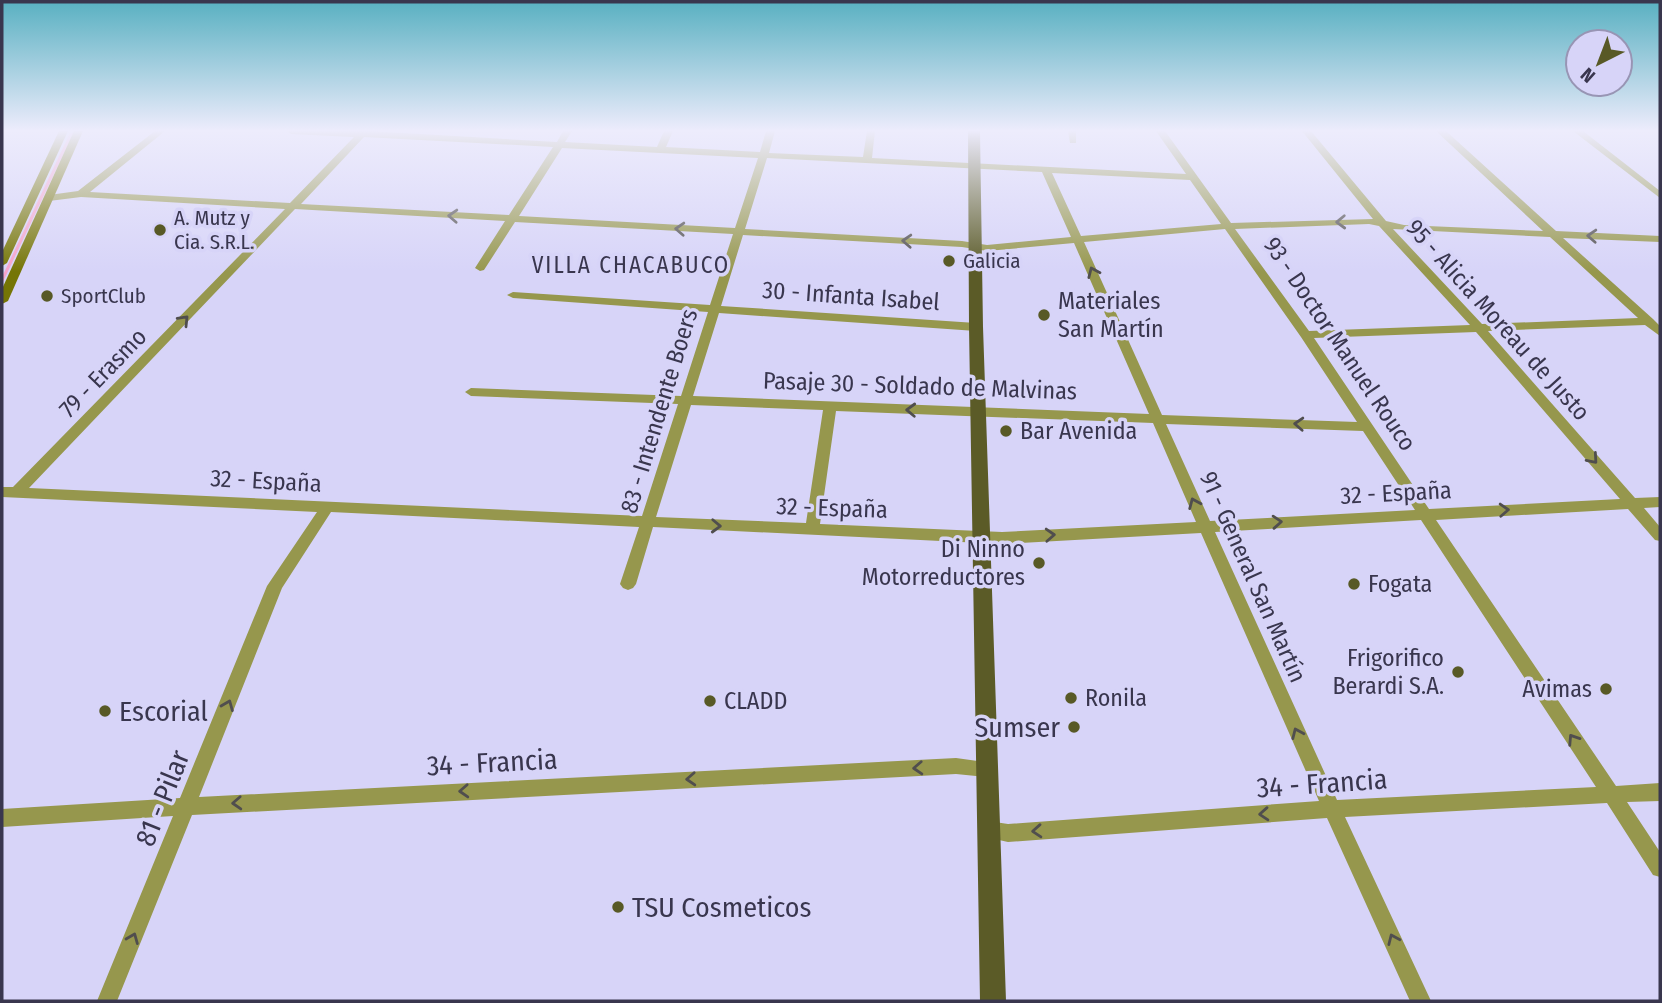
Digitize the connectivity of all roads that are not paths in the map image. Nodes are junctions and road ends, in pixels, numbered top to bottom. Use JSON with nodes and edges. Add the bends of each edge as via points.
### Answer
{"nodes":[{"id":1,"x":42,"y":178,"type":"edge"},
{"id":2,"x":58,"y":178,"type":"edge"},
{"id":3,"x":102,"y":178,"type":"edge"},
{"id":4,"x":320,"y":178,"type":"edge"},
{"id":5,"x":538,"y":178,"type":"edge"},
{"id":6,"x":757,"y":178,"type":"edge"},
{"id":7,"x":975,"y":178,"type":"edge"},
{"id":8,"x":1050,"y":178,"type":"edge"},
{"id":9,"x":1191,"y":178,"type":"edge"},
{"id":10,"x":1345,"y":178,"type":"edge"},
{"id":11,"x":1491,"y":178,"type":"edge"},
{"id":12,"x":1638,"y":178,"type":"edge"},
{"id":13,"x":81,"y":194,"type":"junction"},
{"id":14,"x":1660,"y":195,"type":"edge"},
{"id":15,"x":49,"y":198,"type":"junction"},
{"id":16,"x":293,"y":206,"type":"junction"},
{"id":17,"x":511,"y":219,"type":"junction"},
{"id":18,"x":1383,"y":224,"type":"junction"},
{"id":19,"x":1230,"y":226,"type":"junction"},
{"id":20,"x":739,"y":232,"type":"junction"},
{"id":21,"x":1552,"y":234,"type":"junction"},
{"id":22,"x":1660,"y":239,"type":"edge"},
{"id":23,"x":1080,"y":241,"type":"junction"},
{"id":24,"x":975,"y":246,"type":"junction"},
{"id":25,"x":2,"y":263,"type":"edge"},
{"id":26,"x":480,"y":268,"type":"dead end"},
{"id":27,"x":513,"y":295,"type":"dead end"},
{"id":28,"x":2,"y":300,"type":"edge"},
{"id":29,"x":714,"y":308,"type":"junction"},
{"id":30,"x":1648,"y":321,"type":"junction"},
{"id":31,"x":976,"y":327,"type":"junction"},
{"id":32,"x":1479,"y":329,"type":"junction"},
{"id":33,"x":1660,"y":332,"type":"edge"},
{"id":34,"x":1306,"y":335,"type":"junction"},
{"id":35,"x":471,"y":393,"type":"dead end"},
{"id":36,"x":685,"y":399,"type":"junction"},
{"id":37,"x":830,"y":407,"type":"junction"},
{"id":38,"x":979,"y":412,"type":"junction"},
{"id":39,"x":1158,"y":418,"type":"junction"},
{"id":40,"x":1367,"y":427,"type":"junction"},
{"id":41,"x":2,"y":492,"type":"edge"},
{"id":42,"x":17,"y":492,"type":"junction"},
{"id":43,"x":1660,"y":502,"type":"edge"},
{"id":44,"x":1632,"y":504,"type":"junction"},
{"id":45,"x":328,"y":506,"type":"junction"},
{"id":46,"x":1424,"y":513,"type":"junction"},
{"id":47,"x":648,"y":523,"type":"junction"},
{"id":48,"x":1205,"y":527,"type":"junction"},
{"id":49,"x":812,"y":529,"type":"junction"},
{"id":50,"x":1660,"y":536,"type":"edge"},
{"id":51,"x":982,"y":537,"type":"junction"},
{"id":52,"x":628,"y":584,"type":"dead end"},
{"id":53,"x":986,"y":769,"type":"junction"},
{"id":54,"x":1660,"y":792,"type":"edge"},
{"id":55,"x":1611,"y":796,"type":"junction"},
{"id":56,"x":187,"y":806,"type":"junction"},
{"id":57,"x":1332,"y":809,"type":"junction"},
{"id":58,"x":2,"y":818,"type":"edge"},
{"id":59,"x":988,"y":830,"type":"junction"},
{"id":60,"x":1660,"y":868,"type":"edge"},
{"id":61,"x":107,"y":1001,"type":"edge"},
{"id":62,"x":993,"y":1001,"type":"edge"},
{"id":63,"x":1421,"y":1001,"type":"edge"}],
"edges":[{"from":1,"to":25,"type":"main road"},
{"from":2,"to":15,"type":"main road"},
{"from":3,"to":13,"type":"street"},
{"from":4,"to":16,"type":"street","name":"79 - Erasmo"},
{"from":5,"to":17,"type":"street"},
{"from":6,"to":20,"type":"street","name":"83 - Intendente Boers"},
{"from":7,"to":24,"type":"main road"},
{"from":8,"to":23,"type":"street","name":"91 - General San Martín"},
{"from":9,"to":19,"type":"street","name":"93 - Doctor Manuel Rouco"},
{"from":10,"to":18,"type":"street","name":"95 - Alicia Moreau de Justo"},
{"from":11,"to":21,"type":"street"},
{"from":12,"to":14,"type":"street"},
{"from":13,"to":15,"type":"street"},
{"from":13,"to":16,"type":"street"},
{"from":15,"to":28,"type":"main road"},
{"from":17,"to":16,"type":"street","one_way":true},
{"from":42,"to":16,"type":"street","name":"79 - Erasmo","one_way":true},
{"from":20,"to":17,"type":"street","one_way":true},
{"from":17,"to":26,"type":"street"},
{"from":18,"to":19,"type":"street","one_way":true},
{"from":18,"to":21,"type":"street"},
{"from":18,"to":32,"type":"street","name":"95 - Alicia Moreau de Justo"},
{"from":19,"to":23,"type":"street"},
{"from":19,"to":34,"type":"street","name":"93 - Doctor Manuel Rouco"},
{"from":24,"to":20,"type":"street","one_way":true},
{"from":20,"to":29,"type":"street","name":"83 - Intendente Boers"},
{"from":22,"to":21,"type":"street","one_way":true},
{"from":21,"to":30,"type":"street"},
{"from":23,"to":24,"type":"street"},
{"from":39,"to":23,"type":"street","name":"91 - General San Martín","one_way":true},
{"from":24,"to":31,"type":"main road"},
{"from":27,"to":29,"type":"street","name":"30 - Infanta Isabel"},
{"from":29,"to":31,"type":"street","name":"30 - Infanta Isabel"},
{"from":29,"to":36,"type":"street","name":"83 - Intendente Boers"},
{"from":30,"to":32,"type":"street"},
{"from":30,"to":33,"type":"street"},
{"from":31,"to":38,"type":"main road"},
{"from":32,"to":34,"type":"street"},
{"from":32,"to":44,"type":"street","name":"95 - Alicia Moreau de Justo","one_way":true},
{"from":34,"to":40,"type":"street","name":"93 - Doctor Manuel Rouco"},
{"from":35,"to":36,"type":"street","name":"Pasaje 30 - Soldado de Malvinas"},
{"from":36,"to":37,"type":"street","name":"Pasaje 30 - Soldado de Malvinas"},
{"from":36,"to":47,"type":"street","name":"83 - Intendente Boers"},
{"from":38,"to":37,"type":"street","name":"Pasaje 30 - Soldado de Malvinas","one_way":true},
{"from":37,"to":49,"type":"street"},
{"from":38,"to":39,"type":"street","name":"Pasaje 30 - Soldado de Malvinas"},
{"from":38,"to":51,"type":"main road"},
{"from":40,"to":39,"type":"street","name":"Pasaje 30 - Soldado de Malvinas","one_way":true},
{"from":48,"to":39,"type":"street","name":"91 - General San Martín","one_way":true},
{"from":40,"to":46,"type":"street","name":"93 - Doctor Manuel Rouco"},
{"from":41,"to":42,"type":"street","name":"32 - España"},
{"from":42,"to":45,"type":"street","name":"32 - España"},
{"from":43,"to":44,"type":"street","name":"32 - España"},
{"from":46,"to":44,"type":"street","name":"32 - España","one_way":true},
{"from":44,"to":50,"type":"street","name":"95 - Alicia Moreau de Justo"},
{"from":45,"to":47,"type":"street","name":"32 - España"},
{"from":56,"to":45,"type":"street","name":"81 - Pilar","one_way":true,"via":[[275,586]]},
{"from":48,"to":46,"type":"street","name":"32 - España","one_way":true},
{"from":55,"to":46,"type":"street","name":"93 - Doctor Manuel Rouco","one_way":true},
{"from":47,"to":49,"type":"street","name":"32 - España","one_way":true},
{"from":47,"to":52,"type":"street","name":"83 - Intendente Boers"},
{"from":51,"to":48,"type":"street","name":"32 - España","one_way":true},
{"from":57,"to":48,"type":"street","name":"91 - General San Martín","one_way":true},
{"from":49,"to":51,"type":"street","name":"32 - España"},
{"from":51,"to":53,"type":"main road"},
{"from":53,"to":56,"type":"street","name":"34 - Francia","one_way":true,"via":[[956,766]]},
{"from":53,"to":59,"type":"main road"},
{"from":54,"to":55,"type":"street","name":"34 - Francia"},
{"from":55,"to":57,"type":"street","name":"34 - Francia"},
{"from":55,"to":60,"type":"street","name":"93 - Doctor Manuel Rouco"},
{"from":56,"to":58,"type":"street","name":"34 - Francia"},
{"from":61,"to":56,"type":"street","name":"81 - Pilar","one_way":true},
{"from":57,"to":59,"type":"street","name":"34 - Francia","one_way":true,"via":[[1008,833]]},
{"from":63,"to":57,"type":"street","name":"91 - General San Martín","one_way":true},
{"from":59,"to":62,"type":"main road"}]}
